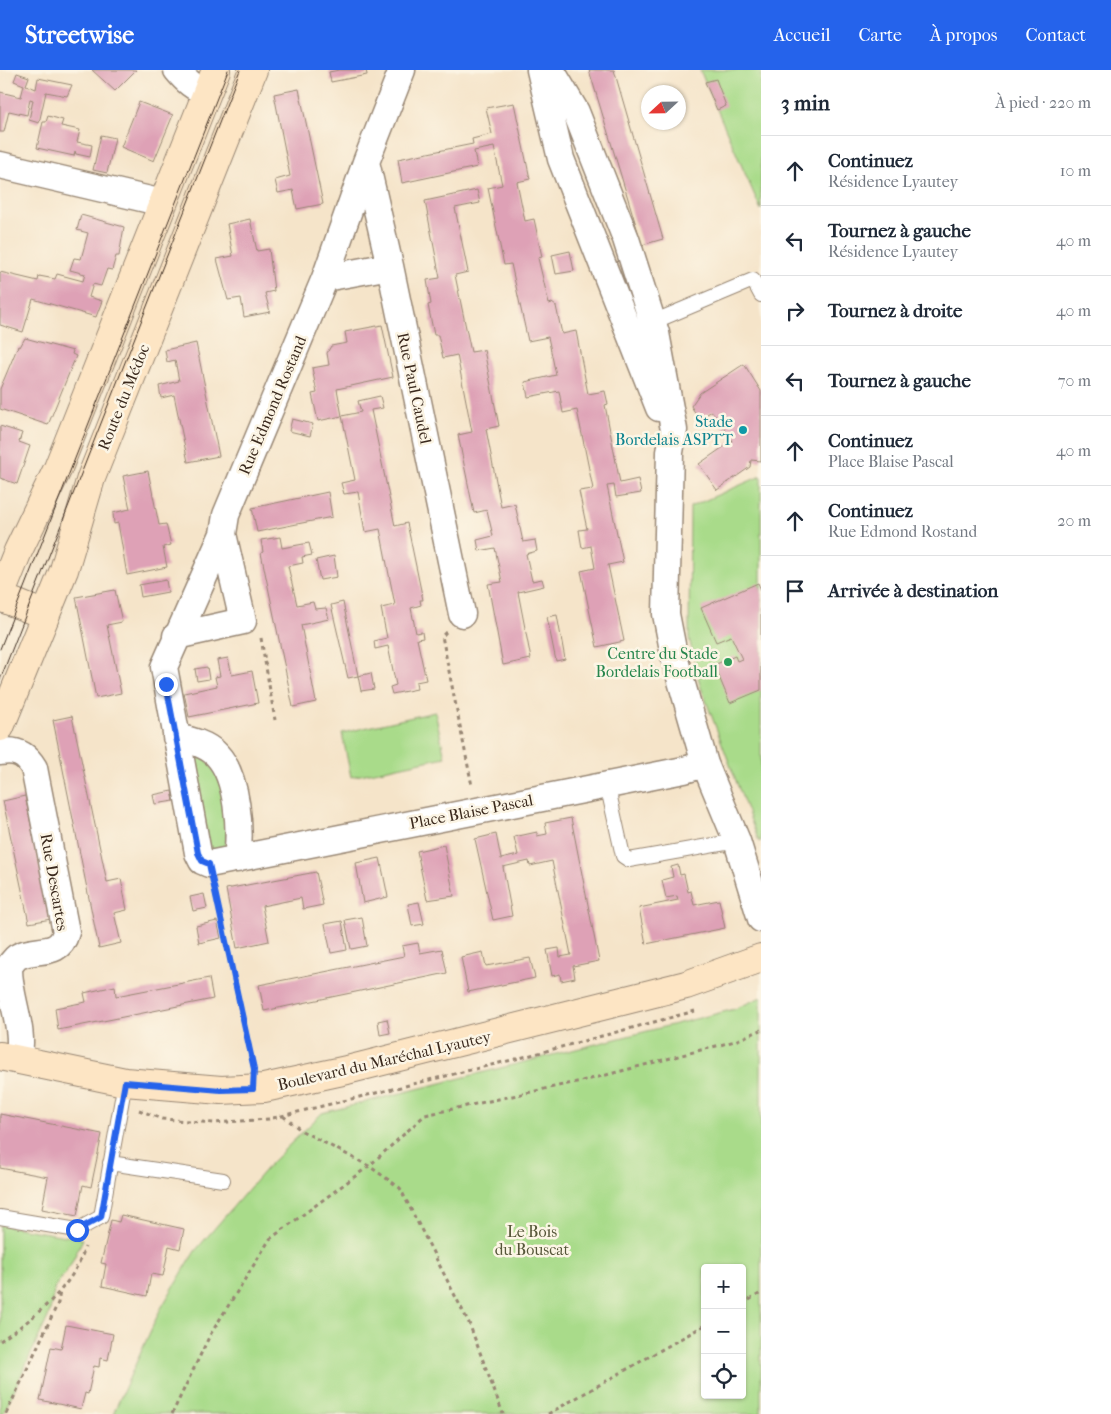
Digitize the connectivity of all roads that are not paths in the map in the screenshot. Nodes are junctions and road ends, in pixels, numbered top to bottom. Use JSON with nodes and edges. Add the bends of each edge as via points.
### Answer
{"nodes":[{"id":1,"x":178,"y":70,"type":"edge"},
{"id":2,"x":253,"y":70,"type":"edge"},
{"id":3,"x":402,"y":70,"type":"edge"},
{"id":4,"x":540,"y":70,"type":"edge"},
{"id":5,"x":551,"y":70,"type":"edge"},
{"id":6,"x":212,"y":81,"type":"edge"},
{"id":7,"x":576,"y":112,"type":"junction"},
{"id":8,"x":551,"y":126,"type":"junction"},
{"id":9,"x":366,"y":162,"type":"junction"},
{"id":10,"x":0,"y":165,"type":"edge"},
{"id":11,"x":163,"y":204,"type":"junction"},
{"id":12,"x":390,"y":266,"type":"junction"},
{"id":13,"x":325,"y":278,"type":"junction"},
{"id":14,"x":639,"y":282,"type":"junction"},
{"id":15,"x":614,"y":293,"type":"junction"},
{"id":16,"x":761,"y":295,"type":"edge"},
{"id":17,"x":653,"y":322,"type":"junction"},
{"id":18,"x":670,"y":452,"type":"junction"},
{"id":19,"x":223,"y":534,"type":"junction"},
{"id":20,"x":0,"y":597,"type":"edge"},
{"id":21,"x":462,"y":614,"type":"road end"},
{"id":22,"x":45,"y":615,"type":"junction"},
{"id":23,"x":176,"y":636,"type":"junction"},
{"id":24,"x":0,"y":727,"type":"edge"},
{"id":25,"x":176,"y":737,"type":"junction"},
{"id":26,"x":0,"y":752,"type":"edge"},
{"id":27,"x":705,"y":764,"type":"junction"},
{"id":28,"x":607,"y":784,"type":"junction"},
{"id":29,"x":736,"y":841,"type":"junction"},
{"id":30,"x":237,"y":859,"type":"junction"},
{"id":31,"x":761,"y":919,"type":"edge"},
{"id":32,"x":761,"y":958,"type":"edge"},
{"id":33,"x":9,"y":1058,"type":"edge"},
{"id":34,"x":125,"y":1082,"type":"junction"},
{"id":35,"x":110,"y":1162,"type":"junction"},
{"id":36,"x":223,"y":1180,"type":"dead end"},
{"id":37,"x":0,"y":1217,"type":"edge"}],
"edges":[{"from":1,"to":6,"type":"street","via":[[197,89]]},
{"from":2,"to":22,"type":"main road","name":"Route du Médoc","via":[[91,478],[64,570]]},
{"from":3,"to":9,"type":"street","name":"Rue Edmond Rostand"},
{"from":4,"to":8,"type":"street"},
{"from":5,"to":7,"type":"street"},
{"from":6,"to":11,"type":"main road","name":"Route du Médoc"},
{"from":7,"to":8,"type":"street","via":[[560,117]]},
{"from":7,"to":14,"type":"street","via":[[626,239]]},
{"from":8,"to":15,"type":"street"},
{"from":9,"to":12,"type":"street","name":"Rue Paul Caudel"},
{"from":9,"to":13,"type":"street","name":"Rue Edmond Rostand"},
{"from":10,"to":11,"type":"street"},
{"from":11,"to":20,"type":"main road","name":"Route du Médoc","via":[[58,468],[18,550]]},
{"from":12,"to":13,"type":"street"},
{"from":12,"to":21,"type":"street","name":"Rue Paul Caudel"},
{"from":13,"to":19,"type":"street","name":"Rue Edmond Rostand","via":[[226,515]]},
{"from":14,"to":15,"type":"street"},
{"from":14,"to":17,"type":"street"},
{"from":15,"to":18,"type":"street","via":[[661,414]]},
{"from":16,"to":17,"type":"lane","via":[[753,280]]},
{"from":17,"to":18,"type":"street","via":[[674,430]]},
{"from":18,"to":27,"type":"street","via":[[666,614],[675,660]]},
{"from":19,"to":23,"type":"street","name":"Rue Edmond Rostand"},
{"from":19,"to":23,"type":"street","name":"Rue Edmond Rostand","via":[[243,621]]},
{"from":20,"to":22,"type":"main road"},
{"from":22,"to":24,"type":"main road","name":"Route du Médoc"},
{"from":23,"to":25,"type":"street","name":"Rue Edmond Rostand","via":[[164,667]]},
{"from":25,"to":30,"type":"street","via":[[195,741],[218,756],[234,786],[238,819]]},
{"from":25,"to":30,"type":"street","name":"Place Blaise Pascal","via":[[198,853],[202,861],[209,864]]},
{"from":26,"to":33,"type":"street","name":"Rue Descartes","via":[[22,755],[34,768],[66,932],[64,941],[57,947],[18,957],[9,966],[22,1040]]},
{"from":27,"to":28,"type":"street","name":"Place Blaise Pascal"},
{"from":27,"to":29,"type":"street"},
{"from":28,"to":29,"type":"lane","via":[[623,856],[629,860]]},
{"from":28,"to":30,"type":"street","name":"Place Blaise Pascal"},
{"from":29,"to":31,"type":"street"},
{"from":32,"to":34,"type":"main road","name":"Boulevard du Maréchal Lyautey","via":[[686,985],[347,1070],[253,1089],[221,1090]]},
{"from":33,"to":34,"type":"main road","name":"Boulevard du Maréchal Lyautey"},
{"from":34,"to":35,"type":"lane"},
{"from":35,"to":36,"type":"lane"},
{"from":35,"to":37,"type":"lane","via":[[101,1217],[77,1230]]}]}
